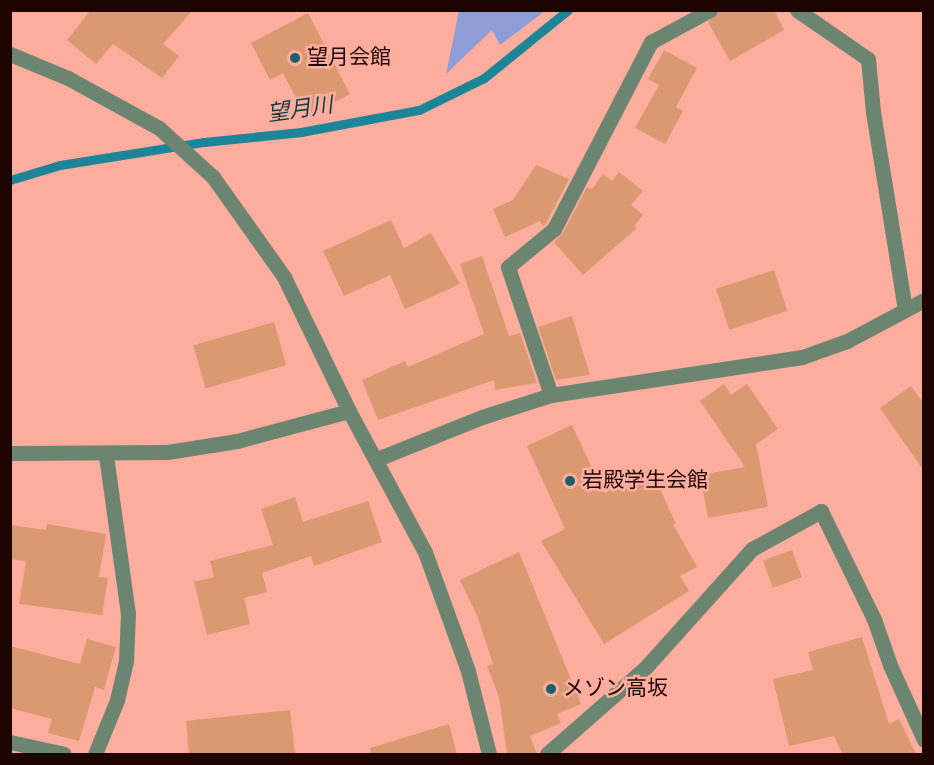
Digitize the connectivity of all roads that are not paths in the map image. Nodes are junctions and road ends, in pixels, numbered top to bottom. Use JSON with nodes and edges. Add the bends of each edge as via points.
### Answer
{"nodes":[{"id":1,"x":710,"y":10,"type":"edge"},
{"id":2,"x":797,"y":10,"type":"edge"},
{"id":3,"x":10,"y":54,"type":"edge"},
{"id":4,"x":924,"y":300,"type":"edge"},
{"id":5,"x":905,"y":309,"type":"junction"},
{"id":6,"x":551,"y":395,"type":"junction"},
{"id":7,"x":349,"y":411,"type":"junction"},
{"id":8,"x":10,"y":453,"type":"edge"},
{"id":9,"x":106,"y":455,"type":"junction"},
{"id":10,"x":376,"y":459,"type":"junction"},
{"id":11,"x":924,"y":741,"type":"edge"},
{"id":12,"x":10,"y":742,"type":"edge"},
{"id":13,"x":64,"y":754,"type":"edge"},
{"id":14,"x":96,"y":754,"type":"edge"},
{"id":15,"x":489,"y":754,"type":"edge"},
{"id":16,"x":547,"y":754,"type":"edge"}],
"edges":[{"from":1,"to":6,"type":"street","via":[[651,42],[554,229],[508,267]]},
{"from":2,"to":5,"type":"street","via":[[868,59]]},
{"from":3,"to":7,"type":"street","via":[[68,78],[159,128],[213,177],[284,277]]},
{"from":4,"to":5,"type":"street"},
{"from":5,"to":6,"type":"street","via":[[847,341],[802,357]]},
{"from":6,"to":10,"type":"street","via":[[482,417]]},
{"from":7,"to":9,"type":"street","via":[[237,441],[167,452]]},
{"from":7,"to":10,"type":"street"},
{"from":8,"to":9,"type":"street"},
{"from":9,"to":14,"type":"street","via":[[128,614],[126,661],[117,700]]},
{"from":10,"to":15,"type":"street","via":[[425,552],[468,671]]},
{"from":11,"to":16,"type":"street","via":[[874,619],[821,511],[752,549],[721,578],[700,610],[646,667]]},
{"from":12,"to":13,"type":"street"}]}
